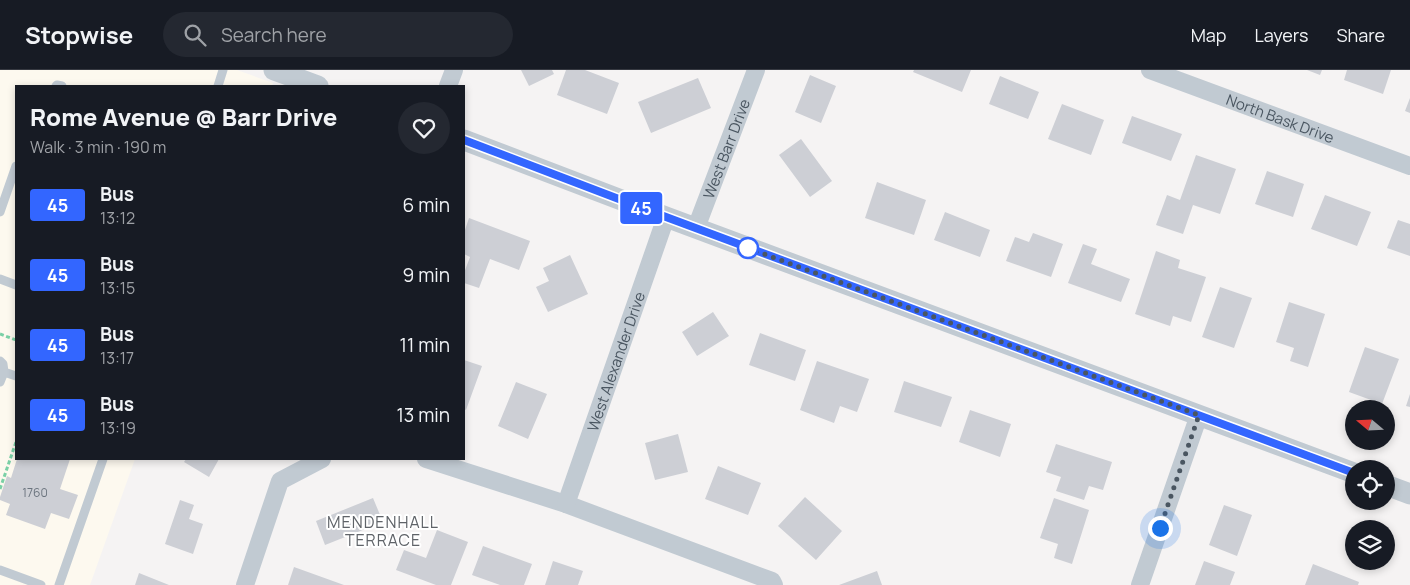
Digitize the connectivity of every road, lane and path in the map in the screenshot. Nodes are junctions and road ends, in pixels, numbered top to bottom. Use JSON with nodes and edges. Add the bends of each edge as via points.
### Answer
{"nodes":[{"id":1,"x":224,"y":70,"type":"edge"},
{"id":2,"x":274,"y":70,"type":"edge"},
{"id":3,"x":454,"y":70,"type":"edge"},
{"id":4,"x":756,"y":70,"type":"edge"},
{"id":5,"x":1150,"y":70,"type":"edge"},
{"id":6,"x":218,"y":85,"type":"edge"},
{"id":7,"x":315,"y":85,"type":"edge"},
{"id":8,"x":448,"y":85,"type":"edge"},
{"id":9,"x":465,"y":140,"type":"edge"},
{"id":10,"x":1410,"y":166,"type":"edge"},
{"id":11,"x":15,"y":169,"type":"edge"},
{"id":12,"x":0,"y":212,"type":"edge"},
{"id":13,"x":666,"y":217,"type":"junction"},
{"id":14,"x":696,"y":228,"type":"junction"},
{"id":15,"x":0,"y":279,"type":"edge"},
{"id":16,"x":15,"y":285,"type":"edge"},
{"id":17,"x":0,"y":334,"type":"edge"},
{"id":18,"x":15,"y":340,"type":"edge"},
{"id":19,"x":0,"y":361,"type":"edge"},
{"id":20,"x":4,"y":372,"type":"junction"},
{"id":21,"x":15,"y":376,"type":"edge"},
{"id":22,"x":0,"y":382,"type":"edge"},
{"id":23,"x":1199,"y":415,"type":"junction"},
{"id":24,"x":15,"y":445,"type":"edge"},
{"id":25,"x":103,"y":460,"type":"edge"},
{"id":26,"x":320,"y":460,"type":"edge"},
{"id":27,"x":429,"y":460,"type":"edge"},
{"id":28,"x":1345,"y":470,"type":"edge"},
{"id":29,"x":1395,"y":488,"type":"edge"},
{"id":30,"x":0,"y":489,"type":"edge"},
{"id":31,"x":1410,"y":494,"type":"edge"},
{"id":32,"x":566,"y":504,"type":"junction"},
{"id":33,"x":0,"y":570,"type":"edge"},
{"id":34,"x":41,"y":585,"type":"edge"},
{"id":35,"x":59,"y":585,"type":"edge"},
{"id":36,"x":244,"y":585,"type":"edge"},
{"id":37,"x":774,"y":585,"type":"edge"},
{"id":38,"x":1140,"y":585,"type":"edge"}],
"edges":[{"from":1,"to":6,"type":"lane"},
{"from":2,"to":7,"type":"street"},
{"from":3,"to":8,"type":"street"},
{"from":4,"to":14,"type":"street","name":"West Barr Drive"},
{"from":5,"to":10,"type":"street","name":"North Bask Drive"},
{"from":9,"to":13,"type":"street"},
{"from":11,"to":12,"type":"lane"},
{"from":13,"to":14,"type":"street"},
{"from":13,"to":32,"type":"street","name":"West Alexander Drive"},
{"from":14,"to":23,"type":"street"},
{"from":15,"to":16,"type":"lane"},
{"from":17,"to":18,"type":"path"},
{"from":19,"to":20,"type":"lane"},
{"from":20,"to":21,"type":"lane"},
{"from":20,"to":22,"type":"lane"},
{"from":23,"to":28,"type":"street"},
{"from":23,"to":38,"type":"street"},
{"from":24,"to":30,"type":"path"},
{"from":25,"to":35,"type":"lane"},
{"from":26,"to":36,"type":"street","via":[[280,481]]},
{"from":27,"to":32,"type":"street"},
{"from":29,"to":31,"type":"street"},
{"from":32,"to":37,"type":"street","via":[[772,581]]},
{"from":33,"to":34,"type":"lane"}]}
